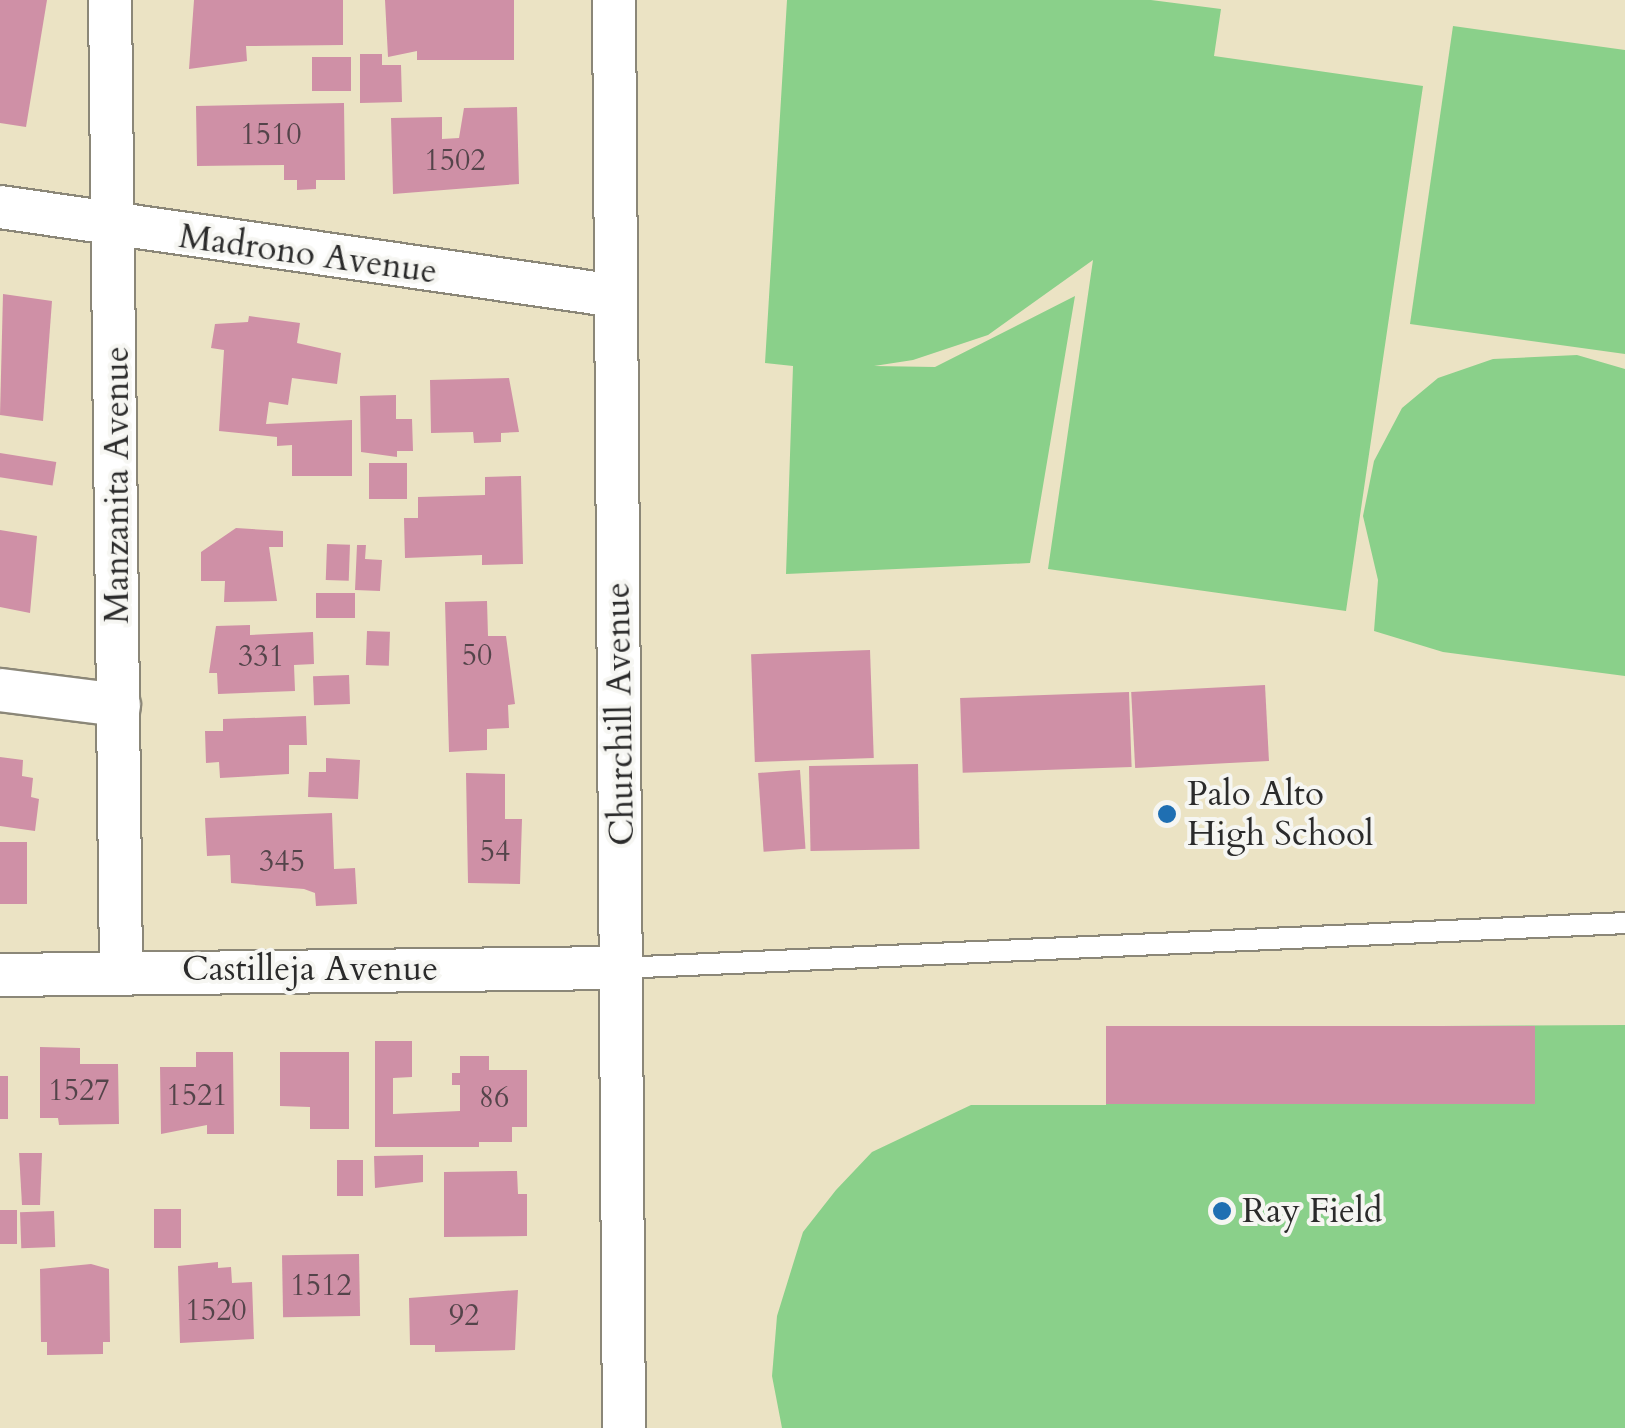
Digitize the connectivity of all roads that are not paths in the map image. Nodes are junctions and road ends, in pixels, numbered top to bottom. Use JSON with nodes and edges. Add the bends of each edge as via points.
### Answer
{"nodes":[{"id":1,"x":110,"y":0,"type":"edge"},
{"id":2,"x":614,"y":0,"type":"edge"},
{"id":3,"x":0,"y":208,"type":"edge"},
{"id":4,"x":115,"y":226,"type":"junction"},
{"id":5,"x":616,"y":296,"type":"junction"},
{"id":6,"x":0,"y":690,"type":"edge"},
{"id":7,"x":119,"y":704,"type":"junction"},
{"id":8,"x":1625,"y":923,"type":"edge"},
{"id":9,"x":620,"y":968,"type":"junction"},
{"id":10,"x":121,"y":970,"type":"junction"},
{"id":11,"x":0,"y":975,"type":"edge"},
{"id":12,"x":624,"y":1428,"type":"edge"}],
"edges":[{"from":1,"to":4,"type":"street","name":"Manzanita Avenue"},
{"from":2,"to":5,"type":"street","name":"Churchill Avenue"},
{"from":3,"to":4,"type":"street","name":"Madrono Avenue"},
{"from":4,"to":5,"type":"street","name":"Madrono Avenue"},
{"from":4,"to":7,"type":"street","name":"Manzanita Avenue"},
{"from":5,"to":9,"type":"street","name":"Churchill Avenue"},
{"from":6,"to":7,"type":"street"},
{"from":7,"to":10,"type":"street","name":"Manzanita Avenue"},
{"from":8,"to":9,"type":"lane"},
{"from":9,"to":10,"type":"street","name":"Castilleja Avenue"},
{"from":9,"to":12,"type":"street","name":"Churchill Avenue"},
{"from":10,"to":11,"type":"street","name":"Castilleja Avenue"}]}
